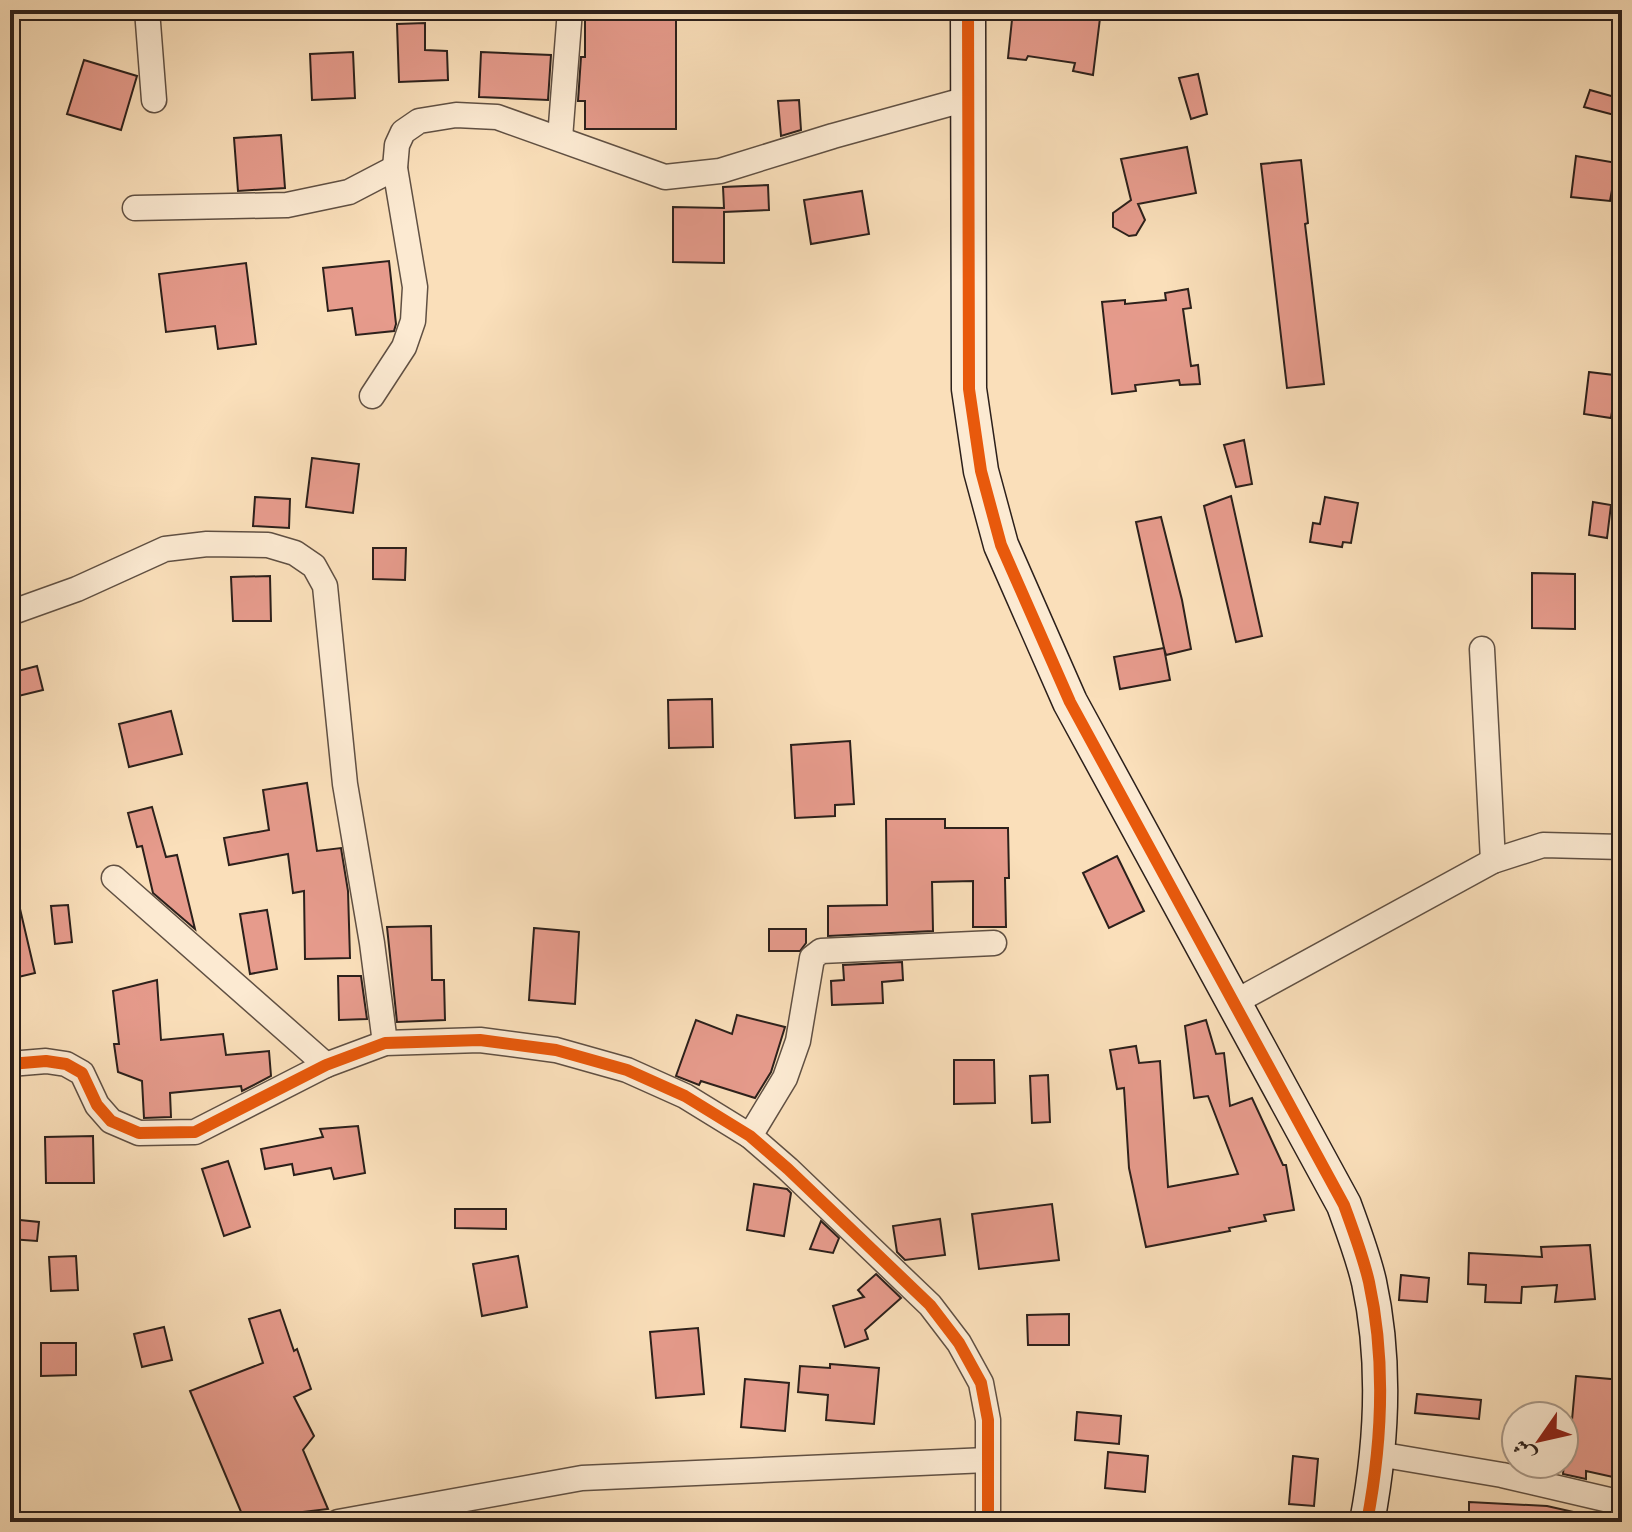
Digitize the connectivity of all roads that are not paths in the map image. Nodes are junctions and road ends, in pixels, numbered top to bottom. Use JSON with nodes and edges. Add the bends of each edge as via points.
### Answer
{"nodes":[{"id":1,"x":147,"y":10,"type":"edge"},
{"id":2,"x":570,"y":10,"type":"edge"},
{"id":3,"x":968,"y":10,"type":"edge"},
{"id":4,"x":967,"y":99,"type":"junction"},
{"id":5,"x":154,"y":100,"type":"dead end"},
{"id":6,"x":560,"y":138,"type":"junction"},
{"id":7,"x":395,"y":168,"type":"junction"},
{"id":8,"x":135,"y":208,"type":"dead end"},
{"id":9,"x":372,"y":396,"type":"dead end"},
{"id":10,"x":10,"y":613,"type":"edge"},
{"id":11,"x":1482,"y":649,"type":"dead end"},
{"id":12,"x":1622,"y":847,"type":"edge"},
{"id":13,"x":1493,"y":861,"type":"junction"},
{"id":14,"x":114,"y":878,"type":"dead end"},
{"id":15,"x":994,"y":943,"type":"dead end"},
{"id":16,"x":1235,"y":1002,"type":"junction"},
{"id":17,"x":385,"y":1043,"type":"junction"},
{"id":18,"x":10,"y":1064,"type":"edge"},
{"id":19,"x":326,"y":1065,"type":"junction"},
{"id":20,"x":750,"y":1136,"type":"junction"},
{"id":21,"x":1378,"y":1454,"type":"junction"},
{"id":22,"x":987,"y":1460,"type":"junction"},
{"id":23,"x":1622,"y":1503,"type":"edge"},
{"id":24,"x":338,"y":1522,"type":"edge"},
{"id":25,"x":988,"y":1522,"type":"edge"},
{"id":26,"x":1367,"y":1522,"type":"edge"}],
"edges":[{"from":1,"to":5,"type":"street"},
{"from":2,"to":6,"type":"street"},
{"from":3,"to":4,"type":"street"},
{"from":4,"to":6,"type":"street","via":[[720,171],[665,177]]},
{"from":4,"to":16,"type":"street","via":[[969,389],[981,471],[1001,545],[1070,702]]},
{"from":6,"to":7,"type":"street","via":[[497,117],[456,115],[419,121],[403,132]]},
{"from":7,"to":8,"type":"street","via":[[349,192],[287,205]]},
{"from":7,"to":9,"type":"street","via":[[415,287],[413,321],[404,347]]},
{"from":10,"to":17,"type":"street","via":[[165,549],[268,545],[314,566],[325,586],[345,784]]},
{"from":11,"to":13,"type":"street"},
{"from":12,"to":13,"type":"street","via":[[1543,845]]},
{"from":13,"to":16,"type":"street"},
{"from":14,"to":19,"type":"street"},
{"from":15,"to":20,"type":"street","via":[[815,954],[785,1078]]},
{"from":16,"to":21,"type":"street","via":[[1344,1205],[1368,1280],[1379,1346]]},
{"from":17,"to":19,"type":"street"},
{"from":17,"to":20,"type":"street","via":[[480,1040],[556,1050],[627,1070],[685,1096]]},
{"from":18,"to":19,"type":"street","via":[[66,1064],[82,1073],[111,1121],[139,1133],[175,1135],[195,1132]]},
{"from":20,"to":22,"type":"street","via":[[907,1282],[959,1343],[981,1383],[988,1420]]},
{"from":21,"to":23,"type":"street"},
{"from":21,"to":26,"type":"street"},
{"from":22,"to":24,"type":"street","via":[[582,1478]]},
{"from":22,"to":25,"type":"street"}]}
